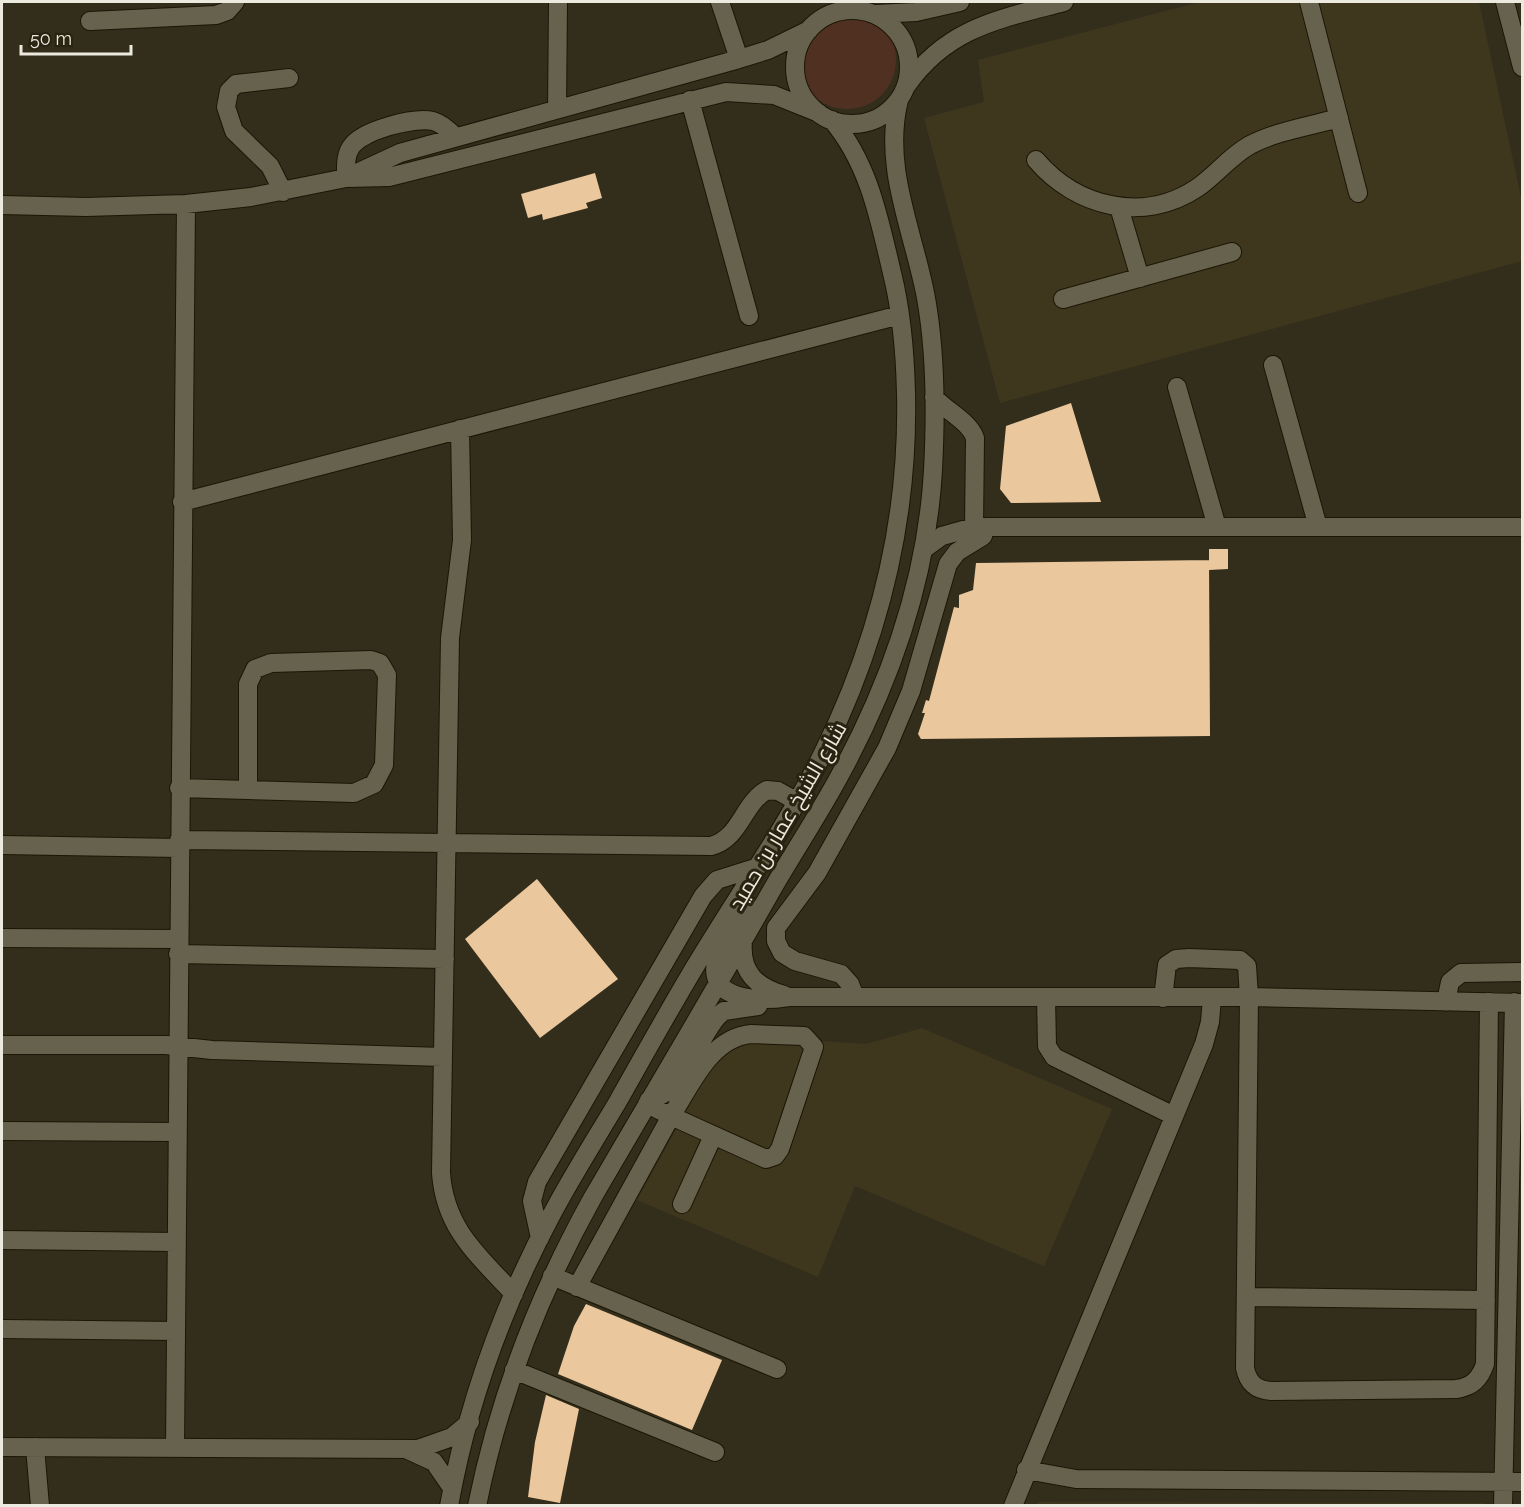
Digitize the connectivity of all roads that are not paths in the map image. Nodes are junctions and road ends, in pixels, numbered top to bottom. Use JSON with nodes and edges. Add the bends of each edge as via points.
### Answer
{"nodes":[{"id":1,"x":235,"y":2,"type":"edge"},
{"id":2,"x":558,"y":2,"type":"edge"},
{"id":3,"x":720,"y":2,"type":"edge"},
{"id":4,"x":960,"y":2,"type":"edge"},
{"id":5,"x":1064,"y":2,"type":"edge"},
{"id":6,"x":1309,"y":2,"type":"edge"},
{"id":7,"x":1505,"y":2,"type":"edge"},
{"id":8,"x":875,"y":14,"type":"junction"},
{"id":9,"x":90,"y":21,"type":"dead end"},
{"id":10,"x":809,"y":30,"type":"junction"},
{"id":11,"x":739,"y":59,"type":"junction"},
{"id":12,"x":1522,"y":67,"type":"edge"},
{"id":13,"x":289,"y":78,"type":"dead end"},
{"id":14,"x":903,"y":93,"type":"junction"},
{"id":15,"x":690,"y":100,"type":"junction"},
{"id":16,"x":557,"y":108,"type":"junction"},
{"id":17,"x":825,"y":117,"type":"junction"},
{"id":18,"x":1339,"y":118,"type":"junction"},
{"id":19,"x":455,"y":137,"type":"junction"},
{"id":20,"x":1036,"y":160,"type":"dead end"},
{"id":21,"x":346,"y":178,"type":"junction"},
{"id":22,"x":283,"y":192,"type":"junction"},
{"id":23,"x":1358,"y":193,"type":"dead end"},
{"id":24,"x":186,"y":204,"type":"junction"},
{"id":25,"x":2,"y":205,"type":"edge"},
{"id":26,"x":1119,"y":207,"type":"junction"},
{"id":27,"x":1232,"y":252,"type":"dead end"},
{"id":28,"x":1140,"y":278,"type":"junction"},
{"id":29,"x":1063,"y":299,"type":"dead end"},
{"id":30,"x":900,"y":315,"type":"junction"},
{"id":31,"x":749,"y":316,"type":"dead end"},
{"id":32,"x":1273,"y":365,"type":"dead end"},
{"id":33,"x":1177,"y":387,"type":"dead end"},
{"id":34,"x":934,"y":397,"type":"junction"},
{"id":35,"x":460,"y":429,"type":"junction"},
{"id":36,"x":182,"y":502,"type":"junction"},
{"id":37,"x":1216,"y":526,"type":"junction"},
{"id":38,"x":980,"y":527,"type":"junction"},
{"id":39,"x":1318,"y":527,"type":"junction"},
{"id":40,"x":1522,"y":527,"type":"edge"},
{"id":41,"x":924,"y":549,"type":"junction"},
{"id":42,"x":179,"y":788,"type":"junction"},
{"id":43,"x":248,"y":790,"type":"junction"},
{"id":44,"x":796,"y":801,"type":"junction"},
{"id":45,"x":781,"y":826,"type":"junction"},
{"id":46,"x":447,"y":843,"type":"junction"},
{"id":47,"x":179,"y":844,"type":"junction"},
{"id":48,"x":2,"y":845,"type":"edge"},
{"id":49,"x":755,"y":868,"type":"junction"},
{"id":50,"x":817,"y":873,"type":"junction"},
{"id":51,"x":776,"y":883,"type":"junction"},
{"id":52,"x":2,"y":938,"type":"edge"},
{"id":53,"x":743,"y":941,"type":"junction"},
{"id":54,"x":178,"y":946,"type":"junction"},
{"id":55,"x":445,"y":958,"type":"junction"},
{"id":56,"x":1522,"y":972,"type":"edge"},
{"id":57,"x":720,"y":981,"type":"junction"},
{"id":58,"x":789,"y":997,"type":"junction"},
{"id":59,"x":855,"y":997,"type":"junction"},
{"id":60,"x":1046,"y":997,"type":"junction"},
{"id":61,"x":1163,"y":998,"type":"junction"},
{"id":62,"x":1212,"y":998,"type":"junction"},
{"id":63,"x":1250,"y":998,"type":"junction"},
{"id":64,"x":1446,"y":1002,"type":"junction"},
{"id":65,"x":1489,"y":1002,"type":"junction"},
{"id":66,"x":1518,"y":1002,"type":"edge"},
{"id":67,"x":2,"y":1045,"type":"edge"},
{"id":68,"x":178,"y":1045,"type":"junction"},
{"id":69,"x":443,"y":1057,"type":"junction"},
{"id":70,"x":619,"y":1100,"type":"junction"},
{"id":71,"x":648,"y":1102,"type":"junction"},
{"id":72,"x":578,"y":1111,"type":"junction"},
{"id":73,"x":671,"y":1116,"type":"junction"},
{"id":74,"x":1174,"y":1116,"type":"junction"},
{"id":75,"x":2,"y":1131,"type":"edge"},
{"id":76,"x":177,"y":1132,"type":"junction"},
{"id":77,"x":713,"y":1136,"type":"junction"},
{"id":78,"x":682,"y":1204,"type":"dead end"},
{"id":79,"x":540,"y":1238,"type":"junction"},
{"id":80,"x":2,"y":1240,"type":"edge"},
{"id":81,"x":176,"y":1242,"type":"junction"},
{"id":82,"x":552,"y":1276,"type":"junction"},
{"id":83,"x":577,"y":1287,"type":"junction"},
{"id":84,"x":514,"y":1294,"type":"junction"},
{"id":85,"x":1246,"y":1297,"type":"junction"},
{"id":86,"x":1485,"y":1300,"type":"junction"},
{"id":87,"x":2,"y":1329,"type":"edge"},
{"id":88,"x":176,"y":1331,"type":"junction"},
{"id":89,"x":777,"y":1369,"type":"dead end"},
{"id":90,"x":514,"y":1370,"type":"junction"},
{"id":91,"x":470,"y":1422,"type":"junction"},
{"id":92,"x":2,"y":1447,"type":"edge"},
{"id":93,"x":35,"y":1447,"type":"junction"},
{"id":94,"x":175,"y":1448,"type":"junction"},
{"id":95,"x":406,"y":1449,"type":"junction"},
{"id":96,"x":715,"y":1452,"type":"dead end"},
{"id":97,"x":1026,"y":1470,"type":"junction"},
{"id":98,"x":1504,"y":1482,"type":"junction"},
{"id":99,"x":1522,"y":1482,"type":"edge"},
{"id":100,"x":451,"y":1497,"type":"edge"},
{"id":101,"x":40,"y":1506,"type":"edge"},
{"id":102,"x":477,"y":1506,"type":"edge"},
{"id":103,"x":1013,"y":1506,"type":"edge"},
{"id":104,"x":1503,"y":1506,"type":"edge"}],
"edges":[{"from":1,"to":9,"type":"street","via":[[216,15]]},
{"from":2,"to":16,"type":"street"},
{"from":3,"to":11,"type":"street"},
{"from":4,"to":8,"type":"street","via":[[916,12]]},
{"from":5,"to":14,"type":"street","via":[[988,22],[956,37],[928,59]]},
{"from":6,"to":18,"type":"street"},
{"from":7,"to":12,"type":"street"},
{"from":8,"to":10,"type":"street","via":[[839,11]]},
{"from":8,"to":14,"type":"street","via":[[888,21],[905,44],[909,73]]},
{"from":10,"to":11,"type":"street"},
{"from":10,"to":17,"type":"street","via":[[797,54],[797,80],[801,93]]},
{"from":11,"to":16,"type":"street"},
{"from":13,"to":22,"type":"street","via":[[236,84],[229,91],[226,107],[234,131],[270,166]]},
{"from":14,"to":17,"type":"street","via":[[889,111],[869,121],[847,124]]},
{"from":14,"to":34,"type":"street","name":"شارع الشيخ عمار بن حميد","via":[[893,132],[894,164],[925,292]]},
{"from":15,"to":17,"type":"street","via":[[726,92],[758,92],[789,99]]},
{"from":15,"to":21,"type":"street","via":[[389,177]]},
{"from":15,"to":31,"type":"street"},
{"from":16,"to":19,"type":"street"},
{"from":17,"to":30,"type":"street","name":"شارع الشيخ عمار بن حميد","via":[[856,153],[867,178]]},
{"from":18,"to":23,"type":"street"},
{"from":18,"to":26,"type":"street","via":[[1252,144],[1197,188],[1173,201],[1147,207]]},
{"from":19,"to":21,"type":"street","via":[[386,158]]},
{"from":19,"to":21,"type":"street","via":[[445,126],[424,120],[369,132],[356,140],[348,153]]},
{"from":20,"to":26,"type":"street","via":[[1069,189],[1093,201]]},
{"from":21,"to":22,"type":"street"},
{"from":22,"to":24,"type":"street"},
{"from":24,"to":25,"type":"street"},
{"from":24,"to":36,"type":"street"},
{"from":26,"to":28,"type":"street"},
{"from":27,"to":28,"type":"street"},
{"from":28,"to":29,"type":"street"},
{"from":30,"to":35,"type":"street"},
{"from":30,"to":44,"type":"street","name":"شارع الشيخ عمار بن حميد","via":[[906,436],[900,518],[892,562],[869,645],[824,751]]},
{"from":32,"to":39,"type":"street"},
{"from":33,"to":37,"type":"street"},
{"from":34,"to":38,"type":"street","via":[[970,428],[975,438]]},
{"from":34,"to":41,"type":"street","name":"شارع الشيخ عمار بن حميد","via":[[933,474]]},
{"from":35,"to":36,"type":"street"},
{"from":35,"to":46,"type":"street","via":[[462,540],[450,638]]},
{"from":36,"to":42,"type":"street"},
{"from":37,"to":38,"type":"street"},
{"from":37,"to":39,"type":"street"},
{"from":38,"to":41,"type":"street","via":[[952,532]]},
{"from":38,"to":50,"type":"street","via":[[983,536],[957,552],[948,564],[900,720]]},
{"from":39,"to":40,"type":"street"},
{"from":41,"to":51,"type":"street","name":"شارع الشيخ عمار بن حميد","via":[[904,626],[873,709],[840,776]]},
{"from":42,"to":43,"type":"street"},
{"from":42,"to":47,"type":"street"},
{"from":43,"to":43,"type":"street","via":[[354,793],[374,784],[384,765],[384,666],[371,660],[272,663],[255,669],[248,684]]},
{"from":44,"to":45,"type":"street","name":"شارع الشيخ عمار بن حميد"},
{"from":44,"to":46,"type":"street","via":[[777,791],[762,792],[729,837],[711,846]]},
{"from":45,"to":49,"type":"street","name":"شارع الشيخ عمار بن حميد"},
{"from":45,"to":57,"type":"street","via":[[774,858],[718,956],[716,969]]},
{"from":46,"to":47,"type":"street"},
{"from":46,"to":55,"type":"street"},
{"from":47,"to":48,"type":"street"},
{"from":47,"to":54,"type":"street"},
{"from":49,"to":70,"type":"street","name":"شارع الشيخ عمار بن حميد"},
{"from":49,"to":72,"type":"street","via":[[724,877],[707,890]]},
{"from":50,"to":51,"type":"street","via":[[804,873]]},
{"from":50,"to":59,"type":"street","via":[[780,922],[776,941],[788,958],[841,974]]},
{"from":51,"to":53,"type":"street","name":"شارع الشيخ عمار بن حميد"},
{"from":52,"to":54,"type":"street"},
{"from":53,"to":57,"type":"street","name":"شارع الشيخ عمار بن حميد"},
{"from":53,"to":58,"type":"street","via":[[743,960],[751,977],[765,989]]},
{"from":54,"to":55,"type":"street"},
{"from":54,"to":68,"type":"street"},
{"from":55,"to":69,"type":"street"},
{"from":56,"to":64,"type":"street","via":[[1461,973],[1450,982]]},
{"from":57,"to":58,"type":"street","via":[[731,994],[747,1000]]},
{"from":57,"to":71,"type":"street","name":"شارع الشيخ عمار بن حميد"},
{"from":58,"to":59,"type":"street"},
{"from":58,"to":71,"type":"street","via":[[724,1011],[713,1022],[675,1085]]},
{"from":59,"to":60,"type":"street"},
{"from":60,"to":61,"type":"street"},
{"from":60,"to":74,"type":"street","via":[[1047,1046],[1054,1058]]},
{"from":61,"to":62,"type":"street"},
{"from":61,"to":63,"type":"street","via":[[1167,965],[1176,959],[1206,957],[1240,960],[1247,966]]},
{"from":62,"to":63,"type":"street"},
{"from":62,"to":74,"type":"street","via":[[1208,1033]]},
{"from":63,"to":64,"type":"street"},
{"from":63,"to":85,"type":"street"},
{"from":64,"to":65,"type":"street"},
{"from":65,"to":66,"type":"street"},
{"from":65,"to":86,"type":"street"},
{"from":66,"to":98,"type":"street"},
{"from":67,"to":68,"type":"street"},
{"from":68,"to":69,"type":"street","via":[[212,1050]]},
{"from":68,"to":76,"type":"street"},
{"from":69,"to":84,"type":"street","via":[[441,1173],[445,1201],[464,1239]]},
{"from":70,"to":72,"type":"street"},
{"from":70,"to":79,"type":"street","name":"شارع الشيخ عمار بن حميد"},
{"from":71,"to":73,"type":"street"},
{"from":71,"to":82,"type":"street","name":"شارع الشيخ عمار بن حميد","via":[[592,1197]]},
{"from":72,"to":79,"type":"street","via":[[534,1188],[532,1201]]},
{"from":73,"to":77,"type":"street"},
{"from":73,"to":77,"type":"street","via":[[712,1053],[730,1039],[752,1034],[809,1038],[814,1052],[780,1149],[774,1156],[762,1159]]},
{"from":73,"to":83,"type":"street"},
{"from":74,"to":97,"type":"street"},
{"from":75,"to":76,"type":"street"},
{"from":76,"to":81,"type":"street"},
{"from":77,"to":78,"type":"street"},
{"from":79,"to":84,"type":"street","name":"شارع الشيخ عمار بن حميد"},
{"from":80,"to":81,"type":"street"},
{"from":81,"to":88,"type":"street"},
{"from":82,"to":83,"type":"street"},
{"from":82,"to":90,"type":"street","name":"شارع الشيخ عمار بن حميد"},
{"from":83,"to":89,"type":"street"},
{"from":84,"to":91,"type":"street","name":"شارع الشيخ عمار بن حميد"},
{"from":85,"to":86,"type":"street"},
{"from":85,"to":86,"type":"street","via":[[1247,1376],[1256,1387],[1271,1391],[1465,1388],[1478,1379],[1485,1364]]},
{"from":87,"to":88,"type":"street"},
{"from":88,"to":94,"type":"street"},
{"from":90,"to":96,"type":"street"},
{"from":90,"to":102,"type":"street","name":"شارع الشيخ عمار بن حميد"},
{"from":91,"to":95,"type":"street","via":[[441,1443]]},
{"from":91,"to":100,"type":"street","name":"شارع الشيخ عمار بن حميد"},
{"from":92,"to":93,"type":"street"},
{"from":93,"to":94,"type":"street"},
{"from":93,"to":101,"type":"street"},
{"from":94,"to":95,"type":"street"},
{"from":95,"to":100,"type":"street","via":[[434,1462]]},
{"from":97,"to":98,"type":"street","via":[[1076,1479]]},
{"from":97,"to":103,"type":"street"},
{"from":98,"to":99,"type":"street"},
{"from":98,"to":104,"type":"street"}]}
